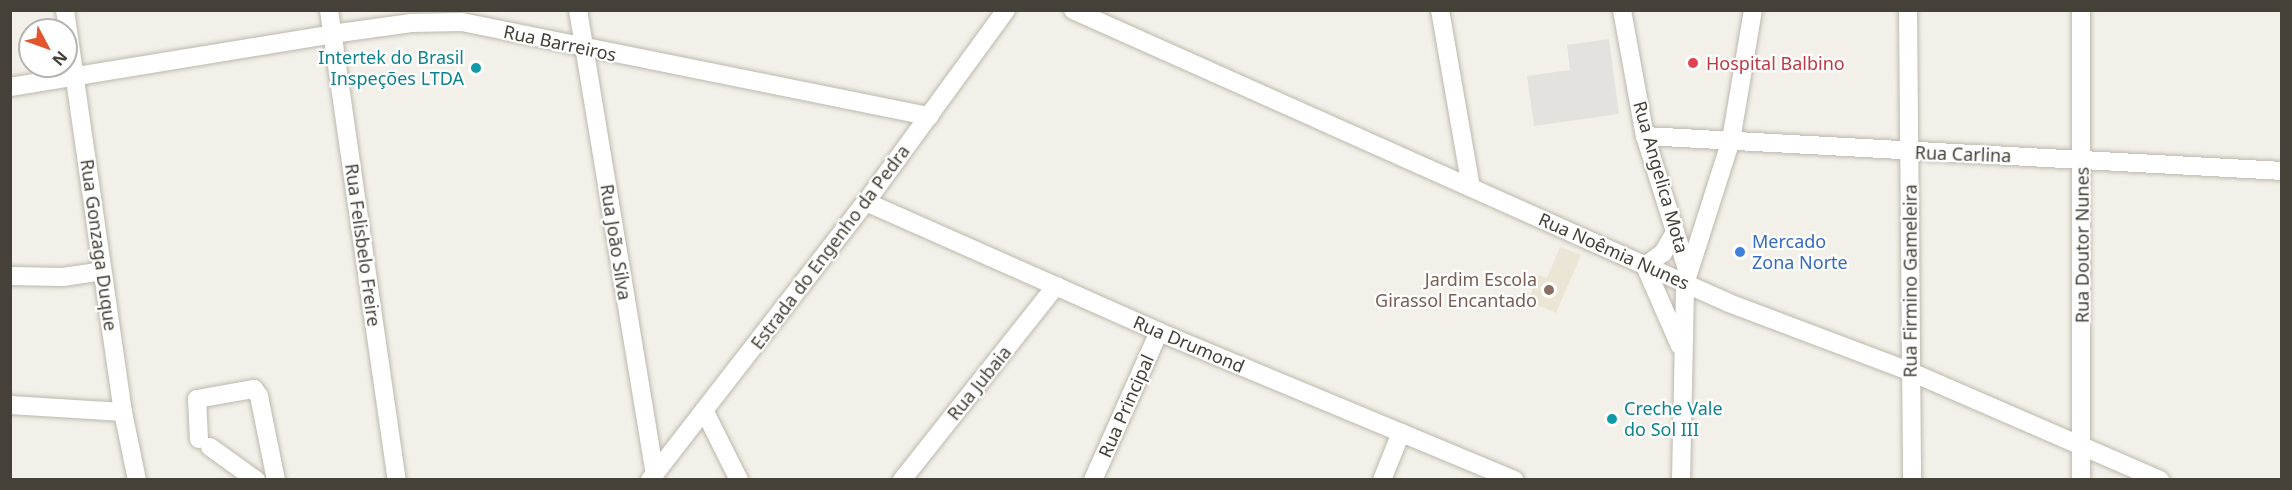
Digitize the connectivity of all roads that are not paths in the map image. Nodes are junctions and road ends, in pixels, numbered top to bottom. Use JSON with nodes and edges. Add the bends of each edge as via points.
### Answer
{"nodes":[{"id":1,"x":328,"y":10,"type":"edge"},
{"id":2,"x":578,"y":10,"type":"edge"},
{"id":3,"x":1006,"y":10,"type":"edge"},
{"id":4,"x":1074,"y":10,"type":"edge"},
{"id":5,"x":1440,"y":10,"type":"edge"},
{"id":6,"x":1622,"y":10,"type":"edge"},
{"id":7,"x":1753,"y":10,"type":"edge"},
{"id":8,"x":1908,"y":10,"type":"edge"},
{"id":9,"x":2081,"y":10,"type":"edge"},
{"id":10,"x":332,"y":34,"type":"junction"},
{"id":11,"x":584,"y":50,"type":"junction"},
{"id":12,"x":78,"y":76,"type":"edge"},
{"id":13,"x":64,"y":78,"type":"edge"},
{"id":14,"x":76,"y":78,"type":"edge"},
{"id":15,"x":10,"y":87,"type":"edge"},
{"id":16,"x":930,"y":116,"type":"junction"},
{"id":17,"x":1645,"y":136,"type":"junction"},
{"id":18,"x":1731,"y":140,"type":"junction"},
{"id":19,"x":1910,"y":152,"type":"junction"},
{"id":20,"x":2082,"y":159,"type":"junction"},
{"id":21,"x":2282,"y":171,"type":"edge"},
{"id":22,"x":1471,"y":187,"type":"junction"},
{"id":23,"x":866,"y":202,"type":"junction"},
{"id":24,"x":1675,"y":232,"type":"junction"},
{"id":25,"x":1645,"y":266,"type":"junction"},
{"id":26,"x":103,"y":271,"type":"junction"},
{"id":27,"x":10,"y":276,"type":"edge"},
{"id":28,"x":1687,"y":278,"type":"junction"},
{"id":29,"x":1056,"y":286,"type":"junction"},
{"id":30,"x":1159,"y":332,"type":"junction"},
{"id":31,"x":1681,"y":349,"type":"junction"},
{"id":32,"x":1909,"y":371,"type":"junction"},
{"id":33,"x":10,"y":405,"type":"edge"},
{"id":34,"x":704,"y":410,"type":"junction"},
{"id":35,"x":123,"y":412,"type":"junction"},
{"id":36,"x":1401,"y":433,"type":"junction"},
{"id":37,"x":2081,"y":444,"type":"junction"},
{"id":38,"x":652,"y":476,"type":"edge"},
{"id":39,"x":137,"y":480,"type":"edge"},
{"id":40,"x":256,"y":480,"type":"edge"},
{"id":41,"x":276,"y":480,"type":"edge"},
{"id":42,"x":397,"y":480,"type":"edge"},
{"id":43,"x":739,"y":480,"type":"edge"},
{"id":44,"x":902,"y":480,"type":"edge"},
{"id":45,"x":1093,"y":480,"type":"edge"},
{"id":46,"x":1382,"y":480,"type":"edge"},
{"id":47,"x":1514,"y":480,"type":"edge"},
{"id":48,"x":1681,"y":480,"type":"edge"},
{"id":49,"x":1912,"y":480,"type":"edge"},
{"id":50,"x":2081,"y":480,"type":"edge"},
{"id":51,"x":2160,"y":480,"type":"edge"}],
"edges":[{"from":1,"to":10,"type":"street","name":"Rua Felisbelo Freire"},
{"from":2,"to":11,"type":"street","name":"Rua João Silva"},
{"from":3,"to":16,"type":"street","name":"Estrada do Engenho da Pedra"},
{"from":4,"to":22,"type":"street","name":"Rua Noêmia Nunes"},
{"from":5,"to":22,"type":"street"},
{"from":6,"to":17,"type":"street","name":"Rua Angelica Mota"},
{"from":7,"to":18,"type":"street"},
{"from":8,"to":19,"type":"street","name":"Rua Firmino Gameleira"},
{"from":9,"to":20,"type":"street","name":"Rua Doutor Nunes"},
{"from":10,"to":11,"type":"street","name":"Rua Barreiros","via":[[411,23],[462,22]]},
{"from":10,"to":12,"type":"street","name":"Rua Barreiros"},
{"from":10,"to":42,"type":"street","name":"Rua Felisbelo Freire"},
{"from":11,"to":16,"type":"street","name":"Rua Barreiros"},
{"from":11,"to":38,"type":"street","name":"Rua João Silva"},
{"from":13,"to":15,"type":"street","name":"Rua Barreiros"},
{"from":14,"to":26,"type":"street","name":"Rua Gonzaga Duque"},
{"from":16,"to":23,"type":"street","name":"Estrada do Engenho da Pedra"},
{"from":17,"to":18,"type":"street","name":"Rua Carlina"},
{"from":17,"to":24,"type":"street","name":"Rua Angelica Mota"},
{"from":18,"to":19,"type":"street","name":"Rua Carlina"},
{"from":18,"to":28,"type":"street"},
{"from":19,"to":20,"type":"street","name":"Rua Carlina"},
{"from":19,"to":32,"type":"street","name":"Rua Firmino Gameleira"},
{"from":20,"to":21,"type":"street","name":"Rua Carlina"},
{"from":20,"to":37,"type":"street","name":"Rua Doutor Nunes"},
{"from":22,"to":25,"type":"street","name":"Rua Noêmia Nunes"},
{"from":23,"to":29,"type":"street","name":"Rua Drumond"},
{"from":23,"to":34,"type":"street","name":"Estrada do Engenho da Pedra"},
{"from":24,"to":25,"type":"street","via":[[1663,253]]},
{"from":24,"to":28,"type":"street","name":"Rua Angelica Mota"},
{"from":25,"to":28,"type":"street","name":"Rua Noêmia Nunes"},
{"from":25,"to":31,"type":"street"},
{"from":26,"to":27,"type":"street","via":[[63,277]]},
{"from":26,"to":35,"type":"street","name":"Rua Gonzaga Duque"},
{"from":28,"to":31,"type":"street"},
{"from":28,"to":32,"type":"street","name":"Rua Noêmia Nunes"},
{"from":29,"to":30,"type":"street","name":"Rua Drumond"},
{"from":29,"to":44,"type":"street","name":"Rua Jubaia"},
{"from":30,"to":36,"type":"street","name":"Rua Drumond"},
{"from":30,"to":45,"type":"street","name":"Rua Principal"},
{"from":31,"to":48,"type":"street"},
{"from":32,"to":37,"type":"street","name":"Rua Noêmia Nunes"},
{"from":32,"to":49,"type":"street","name":"Rua Firmino Gameleira"},
{"from":33,"to":35,"type":"street"},
{"from":34,"to":38,"type":"street","name":"Estrada do Engenho da Pedra"},
{"from":34,"to":43,"type":"street"},
{"from":35,"to":39,"type":"street","name":"Rua Gonzaga Duque"},
{"from":36,"to":46,"type":"street"},
{"from":36,"to":47,"type":"street","name":"Rua Drumond"},
{"from":37,"to":50,"type":"street","name":"Rua Doutor Nunes"},
{"from":37,"to":51,"type":"street","name":"Rua Noêmia Nunes"},
{"from":40,"to":41,"type":"street","via":[[205,443],[197,399],[254,389],[259,396]]}]}
